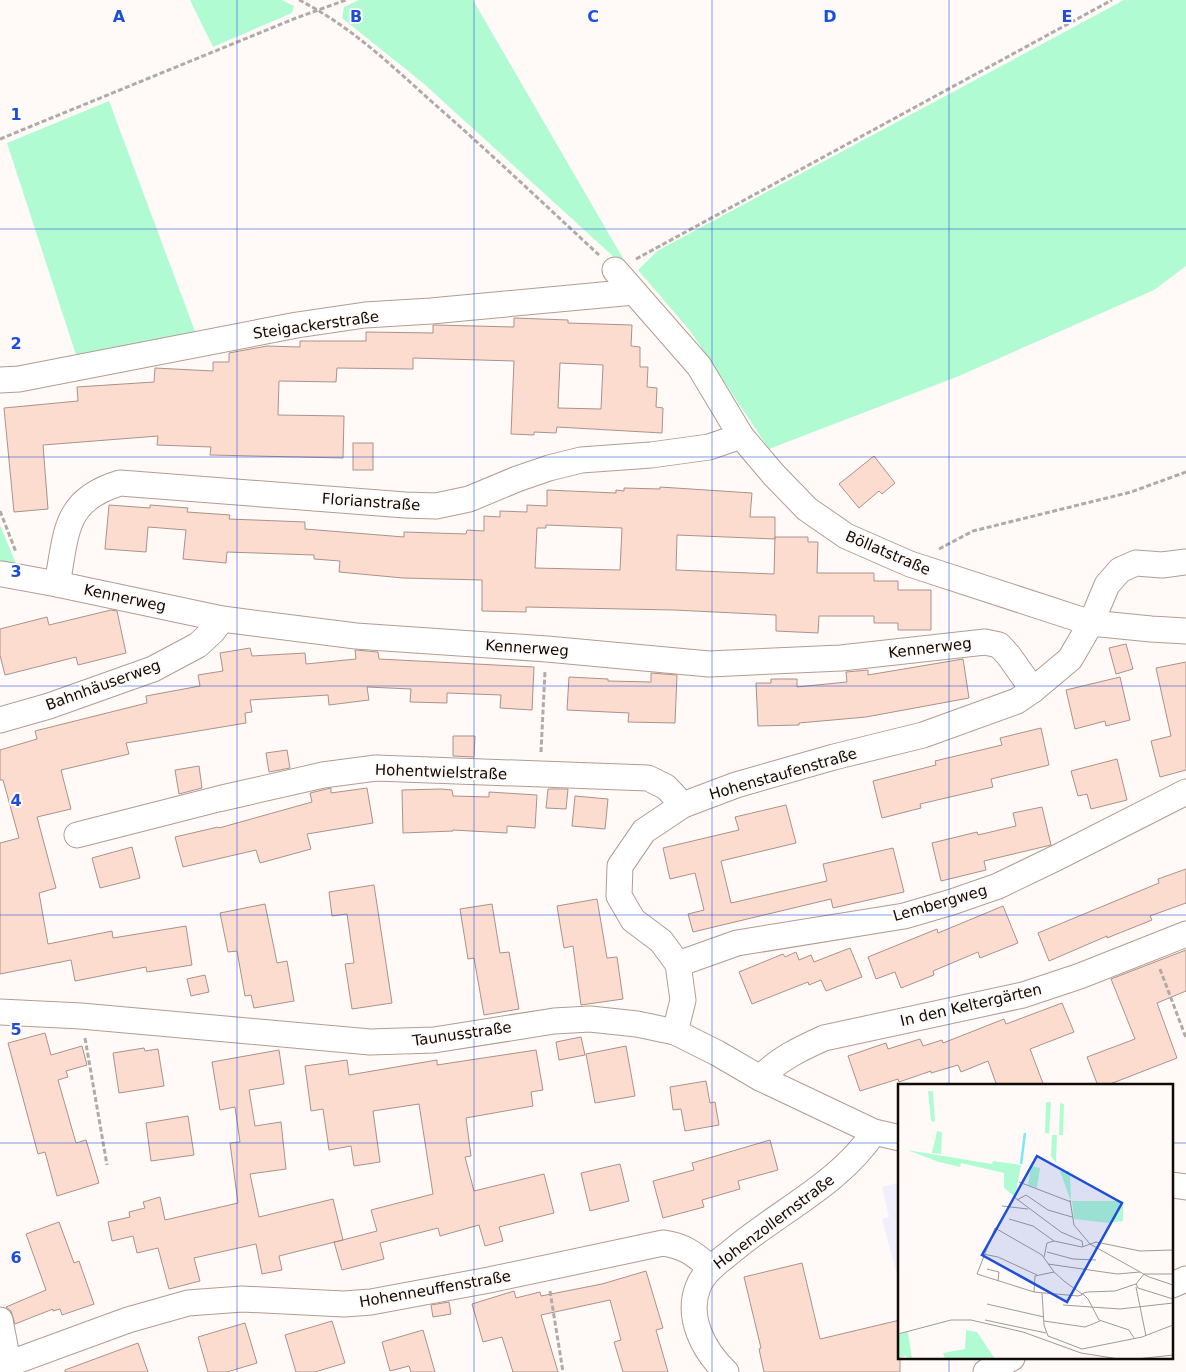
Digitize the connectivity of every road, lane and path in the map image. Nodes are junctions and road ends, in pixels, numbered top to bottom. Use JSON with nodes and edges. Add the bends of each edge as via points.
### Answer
{"nodes":[{"id":1,"x":299,"y":0,"type":"edge"},
{"id":2,"x":346,"y":0,"type":"edge"},
{"id":3,"x":1112,"y":0,"type":"edge"},
{"id":4,"x":319,"y":10,"type":"junction"},
{"id":5,"x":0,"y":139,"type":"edge"},
{"id":6,"x":615,"y":270,"type":"junction"},
{"id":7,"x":634,"y":292,"type":"junction"},
{"id":8,"x":0,"y":380,"type":"edge"},
{"id":9,"x":741,"y":436,"type":"junction"},
{"id":10,"x":1186,"y":472,"type":"edge"},
{"id":11,"x":0,"y":512,"type":"edge"},
{"id":12,"x":1186,"y":562,"type":"edge"},
{"id":13,"x":910,"y":564,"type":"junction"},
{"id":14,"x":2,"y":574,"type":"dead end"},
{"id":15,"x":27,"y":578,"type":"junction"},
{"id":16,"x":57,"y":584,"type":"junction"},
{"id":17,"x":222,"y":619,"type":"junction"},
{"id":18,"x":1091,"y":623,"type":"junction"},
{"id":19,"x":1186,"y":631,"type":"edge"},
{"id":20,"x":546,"y":649,"type":"junction"},
{"id":21,"x":1033,"y":690,"type":"junction"},
{"id":22,"x":0,"y":720,"type":"edge"},
{"id":23,"x":539,"y":775,"type":"junction"},
{"id":24,"x":1186,"y":792,"type":"edge"},
{"id":25,"x":683,"y":805,"type":"junction"},
{"id":26,"x":77,"y":835,"type":"dead end"},
{"id":27,"x":1186,"y":934,"type":"edge"},
{"id":28,"x":1152,"y":947,"type":"junction"},
{"id":29,"x":678,"y":964,"type":"junction"},
{"id":30,"x":0,"y":1012,"type":"edge"},
{"id":31,"x":81,"y":1016,"type":"junction"},
{"id":32,"x":675,"y":1032,"type":"junction"},
{"id":33,"x":1186,"y":1038,"type":"edge"},
{"id":34,"x":760,"y":1078,"type":"junction"},
{"id":35,"x":874,"y":1132,"type":"junction"},
{"id":36,"x":898,"y":1138,"type":"edge"},
{"id":37,"x":107,"y":1165,"type":"dead end"},
{"id":38,"x":546,"y":1268,"type":"junction"},
{"id":39,"x":711,"y":1268,"type":"junction"},
{"id":40,"x":1186,"y":1279,"type":"edge"},
{"id":41,"x":1174,"y":1284,"type":"edge"},
{"id":42,"x":0,"y":1320,"type":"edge"},
{"id":43,"x":1008,"y":1360,"type":"edge"},
{"id":44,"x":9,"y":1368,"type":"edge"},
{"id":45,"x":563,"y":1372,"type":"edge"},
{"id":46,"x":726,"y":1372,"type":"edge"},
{"id":47,"x":986,"y":1372,"type":"edge"}],
"edges":[{"from":1,"to":4,"type":"path"},
{"from":2,"to":4,"type":"path"},
{"from":3,"to":6,"type":"path"},
{"from":4,"to":5,"type":"path"},
{"from":4,"to":6,"type":"path","via":[[369,45]]},
{"from":6,"to":7,"type":"street","name":"Böllatstraße"},
{"from":7,"to":8,"type":"street","name":"Steigackerstraße","via":[[356,317]]},
{"from":7,"to":9,"type":"street","name":"Böllatstraße","via":[[699,366]]},
{"from":9,"to":13,"type":"street","name":"Böllatstraße","via":[[807,509],[846,536]]},
{"from":9,"to":16,"type":"street","name":"Florianstraße","via":[[709,447],[581,460],[517,479],[469,499],[436,506],[120,483],[90,495],[78,506],[71,518]]},
{"from":10,"to":13,"type":"path","via":[[1131,492],[973,531]]},
{"from":11,"to":15,"type":"path"},
{"from":12,"to":18,"type":"street","name":"Hohenstaufenstraße","via":[[1162,565],[1136,563],[1120,570],[1107,585]]},
{"from":13,"to":18,"type":"street","name":"Böllatstraße"},
{"from":14,"to":15,"type":"street","name":"Kennerweg"},
{"from":15,"to":16,"type":"street","name":"Kennerweg"},
{"from":16,"to":17,"type":"street","name":"Kennerweg"},
{"from":17,"to":20,"type":"street","name":"Kennerweg","via":[[356,636]]},
{"from":17,"to":22,"type":"street","name":"Bahnhäuserweg","via":[[198,644],[153,669]]},
{"from":18,"to":19,"type":"street","name":"Böllatstraße"},
{"from":18,"to":21,"type":"street","name":"Hohenstaufenstraße","via":[[1070,659]]},
{"from":20,"to":21,"type":"street","name":"Kennerweg","via":[[709,664],[841,658],[985,642],[999,645]]},
{"from":20,"to":23,"type":"path"},
{"from":21,"to":25,"type":"street","name":"Hohenstaufenstraße","via":[[1017,701],[924,735],[736,785]]},
{"from":23,"to":25,"type":"street","name":"Hohentwielstraße","via":[[648,778],[666,787]]},
{"from":23,"to":26,"type":"street","name":"Hohentwielstraße","via":[[376,768],[323,775]]},
{"from":24,"to":29,"type":"street","name":"Lembergweg","via":[[1007,882],[952,902],[904,916],[737,943]]},
{"from":25,"to":29,"type":"street","name":"Hohenstaufenstraße","via":[[644,831],[620,866],[619,896],[633,920],[661,941]]},
{"from":27,"to":28,"type":"street","name":"In den Keltergärten"},
{"from":28,"to":33,"type":"path"},
{"from":28,"to":34,"type":"street","name":"In den Keltergärten","via":[[1080,976],[1023,994],[824,1038],[774,1064]]},
{"from":29,"to":32,"type":"street","name":"Hohenstaufenstraße","via":[[683,1000]]},
{"from":30,"to":31,"type":"street","name":"Taunusstraße"},
{"from":31,"to":32,"type":"street","name":"Taunusstraße","via":[[370,1042],[434,1040],[554,1020],[590,1019]]},
{"from":31,"to":37,"type":"path"},
{"from":32,"to":34,"type":"street","name":"Taunusstraße"},
{"from":34,"to":35,"type":"street","name":"Taunusstraße"},
{"from":35,"to":36,"type":"street","name":"Taunusstraße"},
{"from":35,"to":39,"type":"street","name":"Hohenzollernstraße","via":[[841,1171]]},
{"from":38,"to":39,"type":"street","name":"Hohenneuffenstraße","via":[[662,1243],[691,1251]]},
{"from":38,"to":44,"type":"street","name":"Hohenneuffenstraße","via":[[371,1302],[344,1304],[242,1299],[188,1303],[128,1320]]},
{"from":38,"to":45,"type":"path"},
{"from":39,"to":46,"type":"street","name":"Hohenzollernstraße","via":[[698,1286],[694,1306],[696,1322],[706,1349]]},
{"from":40,"to":41,"type":"street"},
{"from":42,"to":44,"type":"street"},
{"from":43,"to":47,"type":"street"}]}
